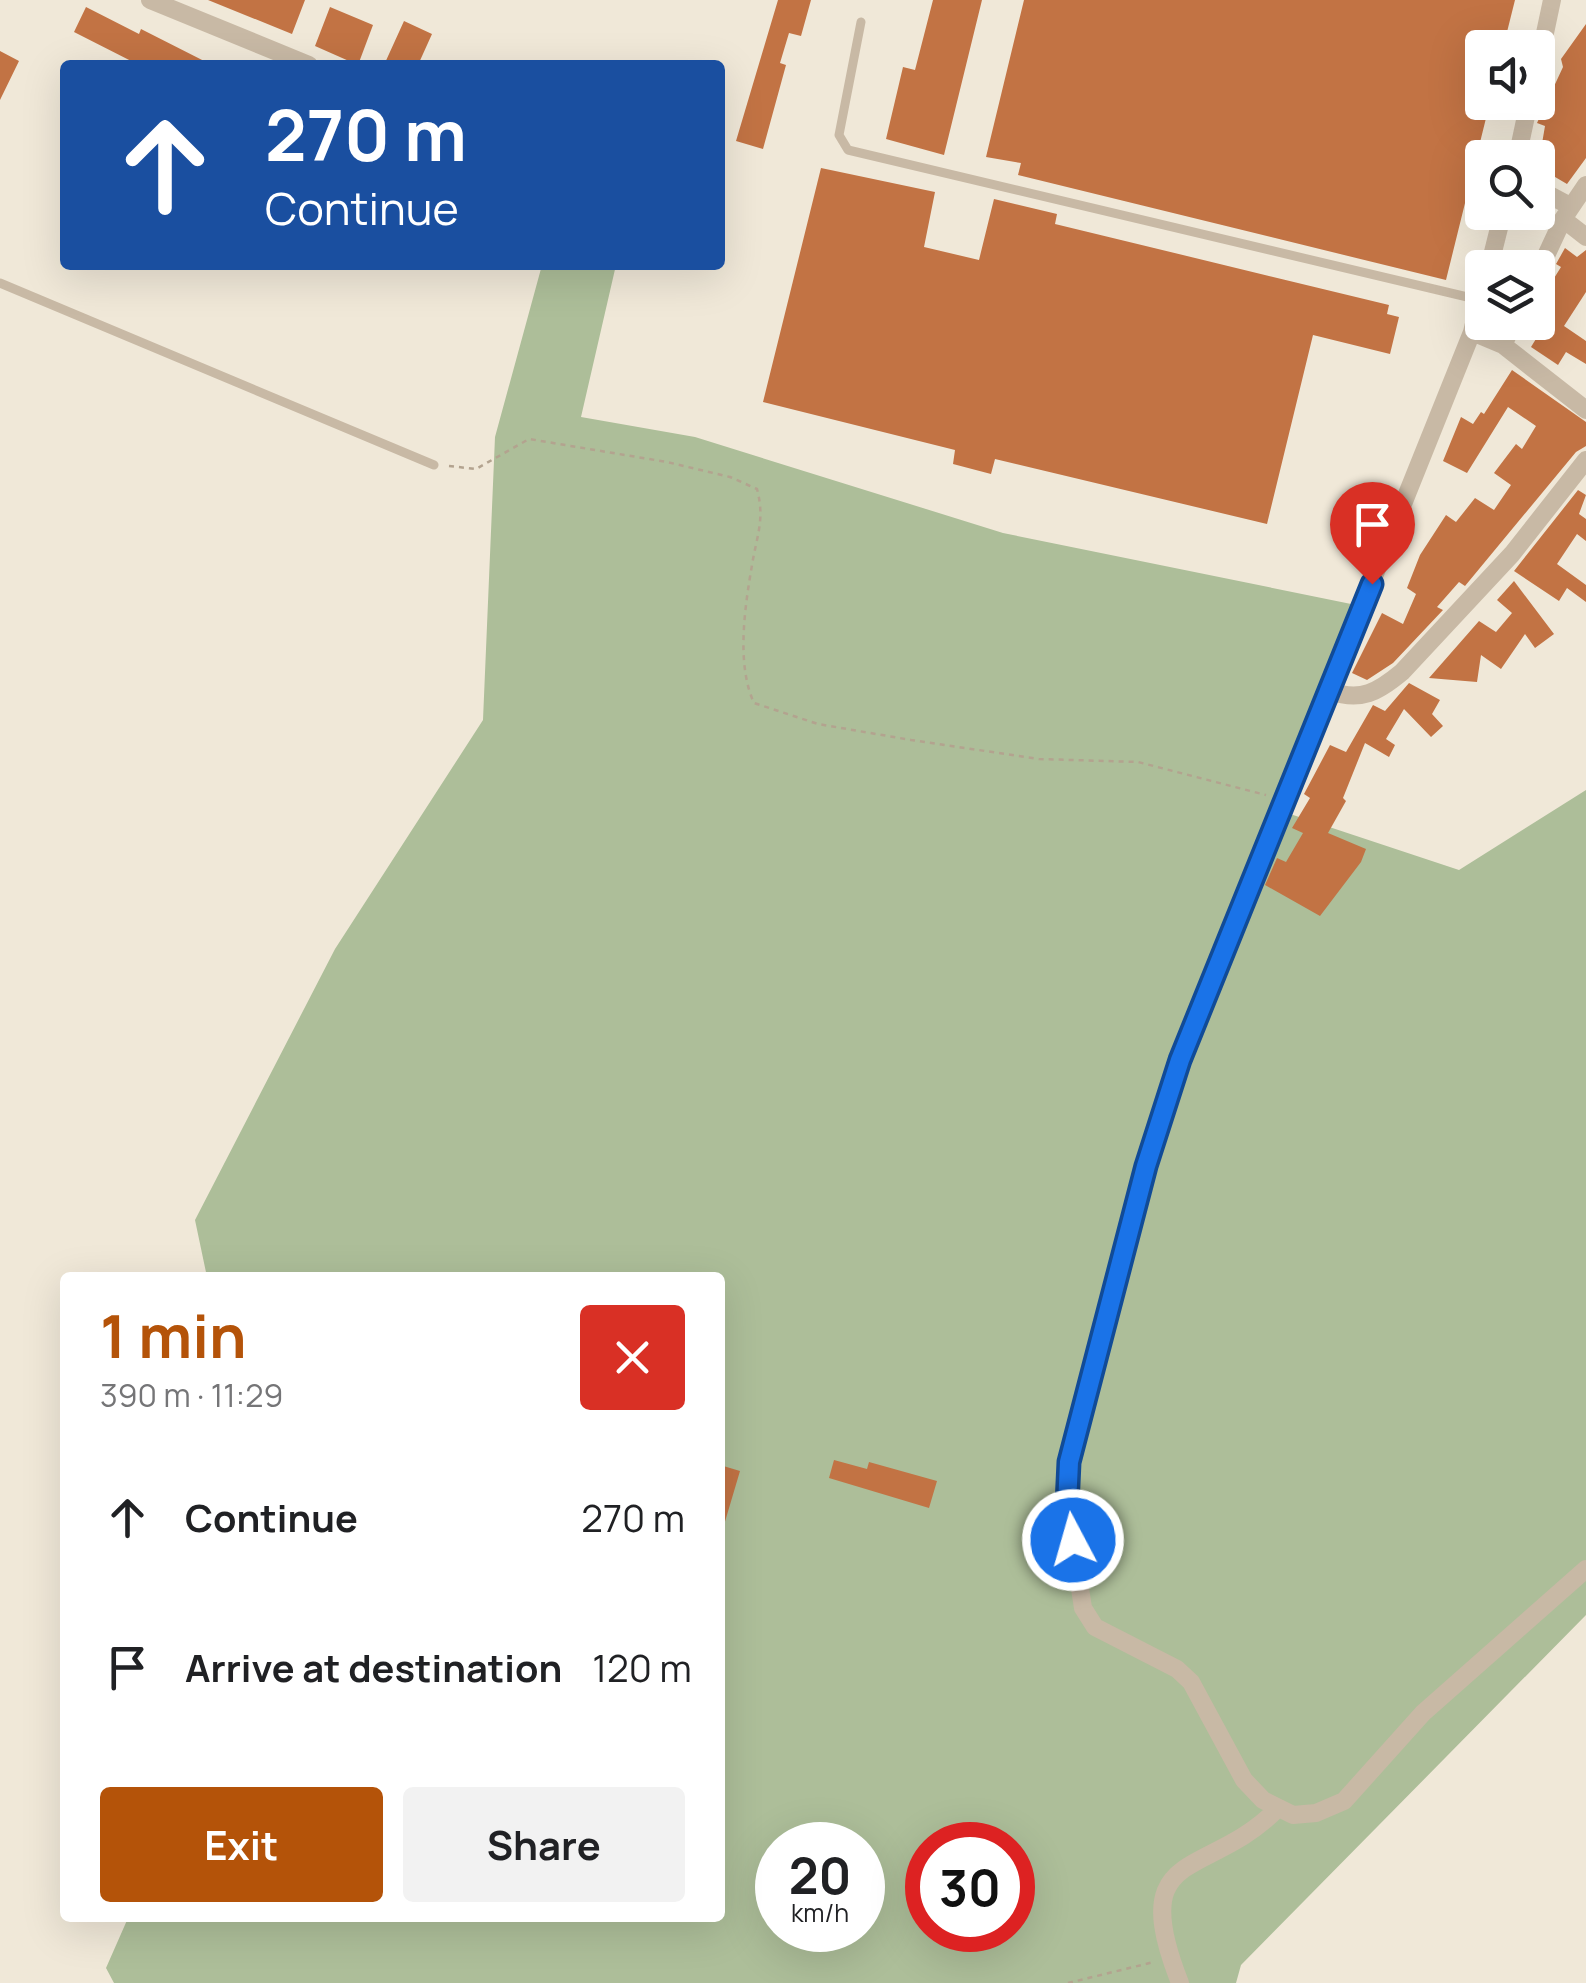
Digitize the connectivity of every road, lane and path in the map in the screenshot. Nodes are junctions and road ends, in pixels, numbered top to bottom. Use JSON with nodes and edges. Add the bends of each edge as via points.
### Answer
{"nodes":[{"id":1,"x":150,"y":0,"type":"edge"},
{"id":2,"x":1552,"y":0,"type":"edge"},
{"id":3,"x":860,"y":22,"type":"dead end"},
{"id":4,"x":1546,"y":30,"type":"edge"},
{"id":5,"x":298,"y":60,"type":"edge"},
{"id":6,"x":1586,"y":185,"type":"edge"},
{"id":7,"x":1555,"y":204,"type":"edge"},
{"id":8,"x":1566,"y":213,"type":"junction"},
{"id":9,"x":1586,"y":237,"type":"edge"},
{"id":10,"x":1548,"y":250,"type":"edge"},
{"id":11,"x":0,"y":284,"type":"edge"},
{"id":12,"x":1465,"y":292,"type":"edge"},
{"id":13,"x":1469,"y":340,"type":"edge"},
{"id":14,"x":1491,"y":340,"type":"edge"},
{"id":15,"x":1505,"y":340,"type":"edge"},
{"id":16,"x":1503,"y":345,"type":"junction"},
{"id":17,"x":1586,"y":410,"type":"edge"},
{"id":18,"x":1586,"y":460,"type":"edge"},
{"id":19,"x":434,"y":464,"type":"joint"},
{"id":20,"x":1330,"y":691,"type":"junction"},
{"id":21,"x":1286,"y":800,"type":"junction"},
{"id":22,"x":1586,"y":1569,"type":"edge"},
{"id":23,"x":1277,"y":1809,"type":"junction"},
{"id":24,"x":1169,"y":1957,"type":"junction"},
{"id":25,"x":1068,"y":1983,"type":"edge"},
{"id":26,"x":1180,"y":1983,"type":"edge"}],
"edges":[{"from":1,"to":5,"type":"street"},
{"from":2,"to":4,"type":"street"},
{"from":3,"to":12,"type":"lane","via":[[838,135],[848,150]]},
{"from":6,"to":8,"type":"street"},
{"from":7,"to":8,"type":"street"},
{"from":8,"to":9,"type":"street"},
{"from":8,"to":10,"type":"street"},
{"from":11,"to":19,"type":"lane"},
{"from":13,"to":20,"type":"street"},
{"from":14,"to":16,"type":"street"},
{"from":15,"to":16,"type":"street"},
{"from":16,"to":17,"type":"street"},
{"from":18,"to":20,"type":"street","via":[[1512,554],[1402,672],[1365,696]]},
{"from":19,"to":21,"type":"path","via":[[476,468],[529,439],[667,462],[756,489],[764,518],[745,642],[754,703],[818,724],[911,740],[1039,758],[1138,762]]},
{"from":20,"to":21,"type":"street"},
{"from":21,"to":23,"type":"street","via":[[1180,1060],[1146,1166],[1069,1462],[1067,1505],[1083,1608],[1095,1627],[1191,1682],[1244,1780]]},
{"from":22,"to":23,"type":"street","via":[[1423,1713],[1344,1801],[1316,1813]]},
{"from":23,"to":24,"type":"street","via":[[1260,1826],[1184,1864],[1169,1884],[1161,1910]]},
{"from":24,"to":25,"type":"path"},
{"from":24,"to":26,"type":"street"}]}
